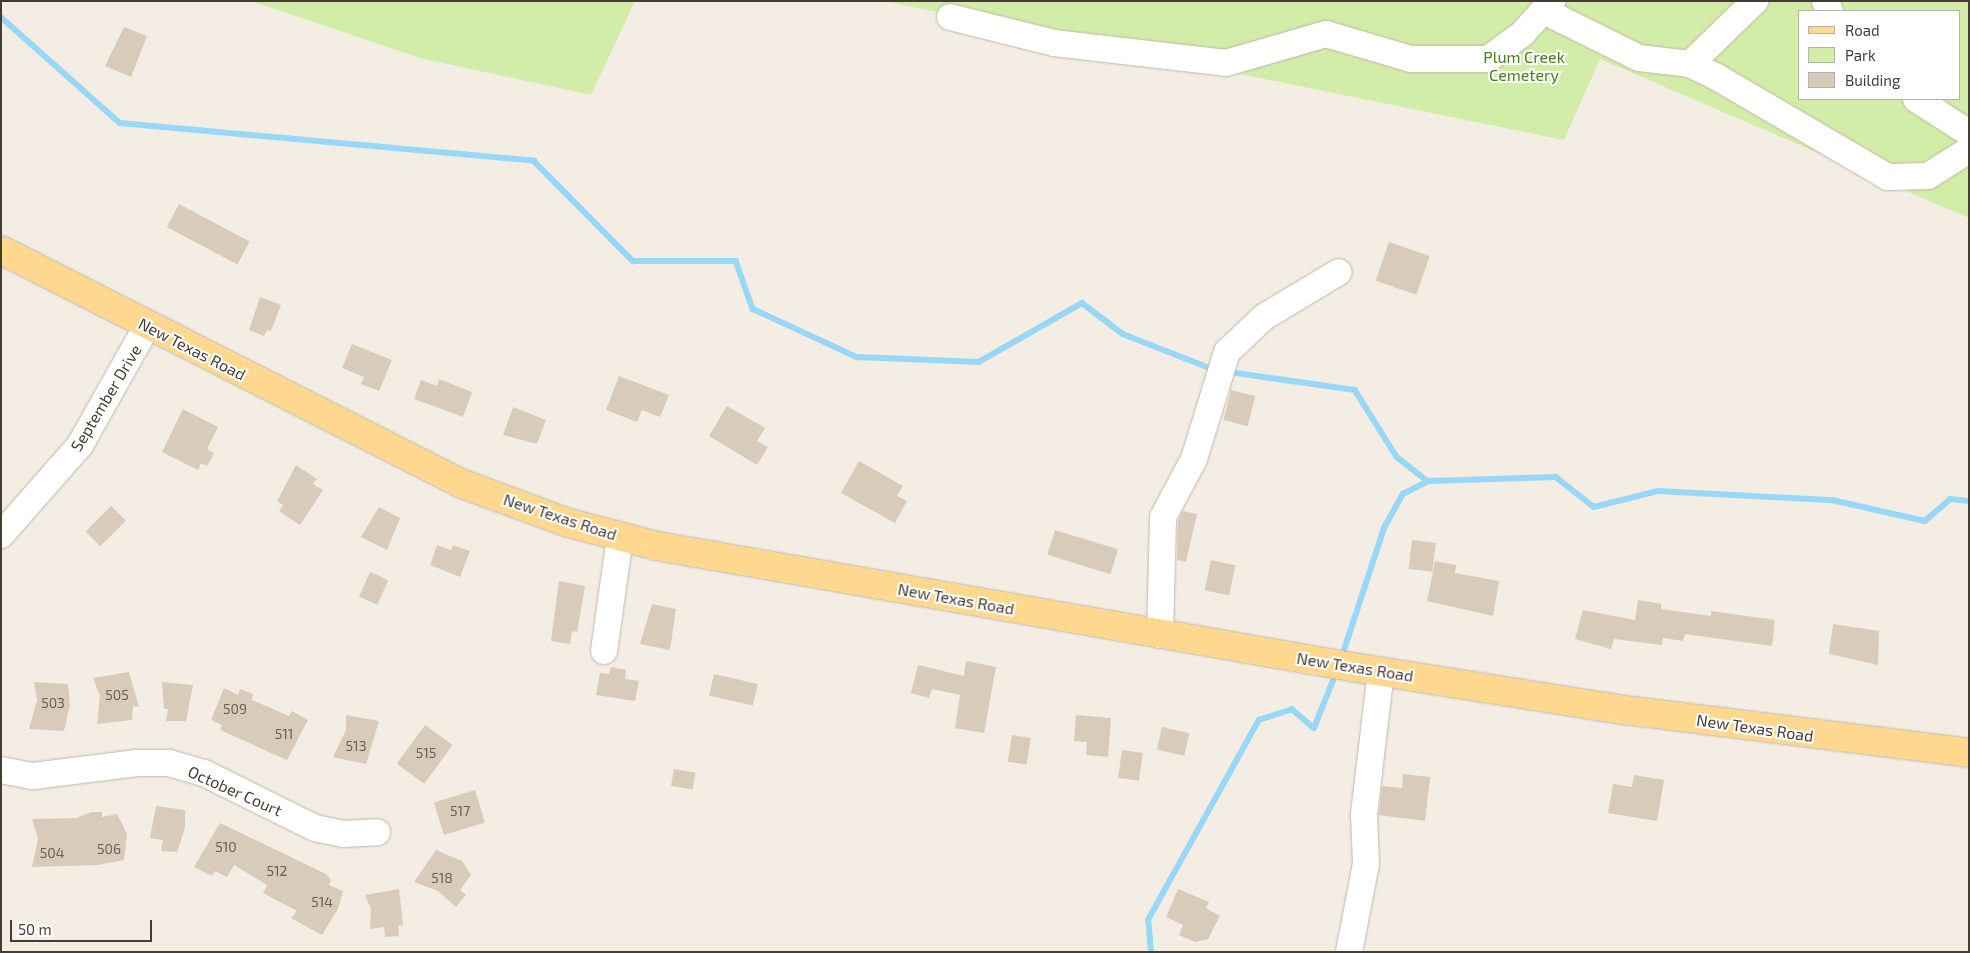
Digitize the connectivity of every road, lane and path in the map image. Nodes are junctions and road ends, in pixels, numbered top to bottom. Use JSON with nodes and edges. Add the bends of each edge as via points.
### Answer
{"nodes":[{"id":1,"x":1755,"y":1,"type":"edge"},
{"id":2,"x":1549,"y":6,"type":"edge"},
{"id":3,"x":950,"y":17,"type":"dead end"},
{"id":4,"x":1690,"y":64,"type":"junction"},
{"id":5,"x":1918,"y":100,"type":"edge"},
{"id":6,"x":1969,"y":133,"type":"edge"},
{"id":7,"x":1969,"y":150,"type":"edge"},
{"id":8,"x":1,"y":250,"type":"edge"},
{"id":9,"x":1339,"y":272,"type":"dead end"},
{"id":10,"x":148,"y":326,"type":"junction"},
{"id":11,"x":1,"y":535,"type":"edge"},
{"id":12,"x":620,"y":537,"type":"junction"},
{"id":13,"x":1160,"y":635,"type":"junction"},
{"id":14,"x":604,"y":652,"type":"dead end"},
{"id":15,"x":1381,"y":672,"type":"junction"},
{"id":16,"x":1969,"y":753,"type":"edge"},
{"id":17,"x":1,"y":770,"type":"edge"},
{"id":18,"x":377,"y":832,"type":"dead end"},
{"id":19,"x":1349,"y":952,"type":"edge"}],
"edges":[{"from":1,"to":4,"type":"street"},
{"from":2,"to":3,"type":"street","via":[[1488,59],[1411,59],[1326,34],[1226,62],[1054,43]]},
{"from":2,"to":4,"type":"street","via":[[1639,58]]},
{"from":4,"to":7,"type":"street","via":[[1888,177],[1928,176]]},
{"from":5,"to":6,"type":"street"},
{"from":8,"to":10,"type":"main road","name":"New Texas Road"},
{"from":9,"to":13,"type":"street","via":[[1264,316],[1228,352],[1194,459],[1163,517]]},
{"from":10,"to":11,"type":"street","name":"September Drive","via":[[80,445]]},
{"from":10,"to":12,"type":"main road","name":"New Texas Road","via":[[460,482],[569,523]]},
{"from":12,"to":13,"type":"main road","name":"New Texas Road"},
{"from":12,"to":14,"type":"street"},
{"from":13,"to":15,"type":"main road","name":"New Texas Road"},
{"from":15,"to":16,"type":"main road","name":"New Texas Road","via":[[1625,710]]},
{"from":15,"to":19,"type":"street","via":[[1364,814],[1366,864]]},
{"from":17,"to":18,"type":"street","name":"October Court","via":[[33,776],[137,763],[169,763],[204,773],[315,828],[343,834]]}]}
